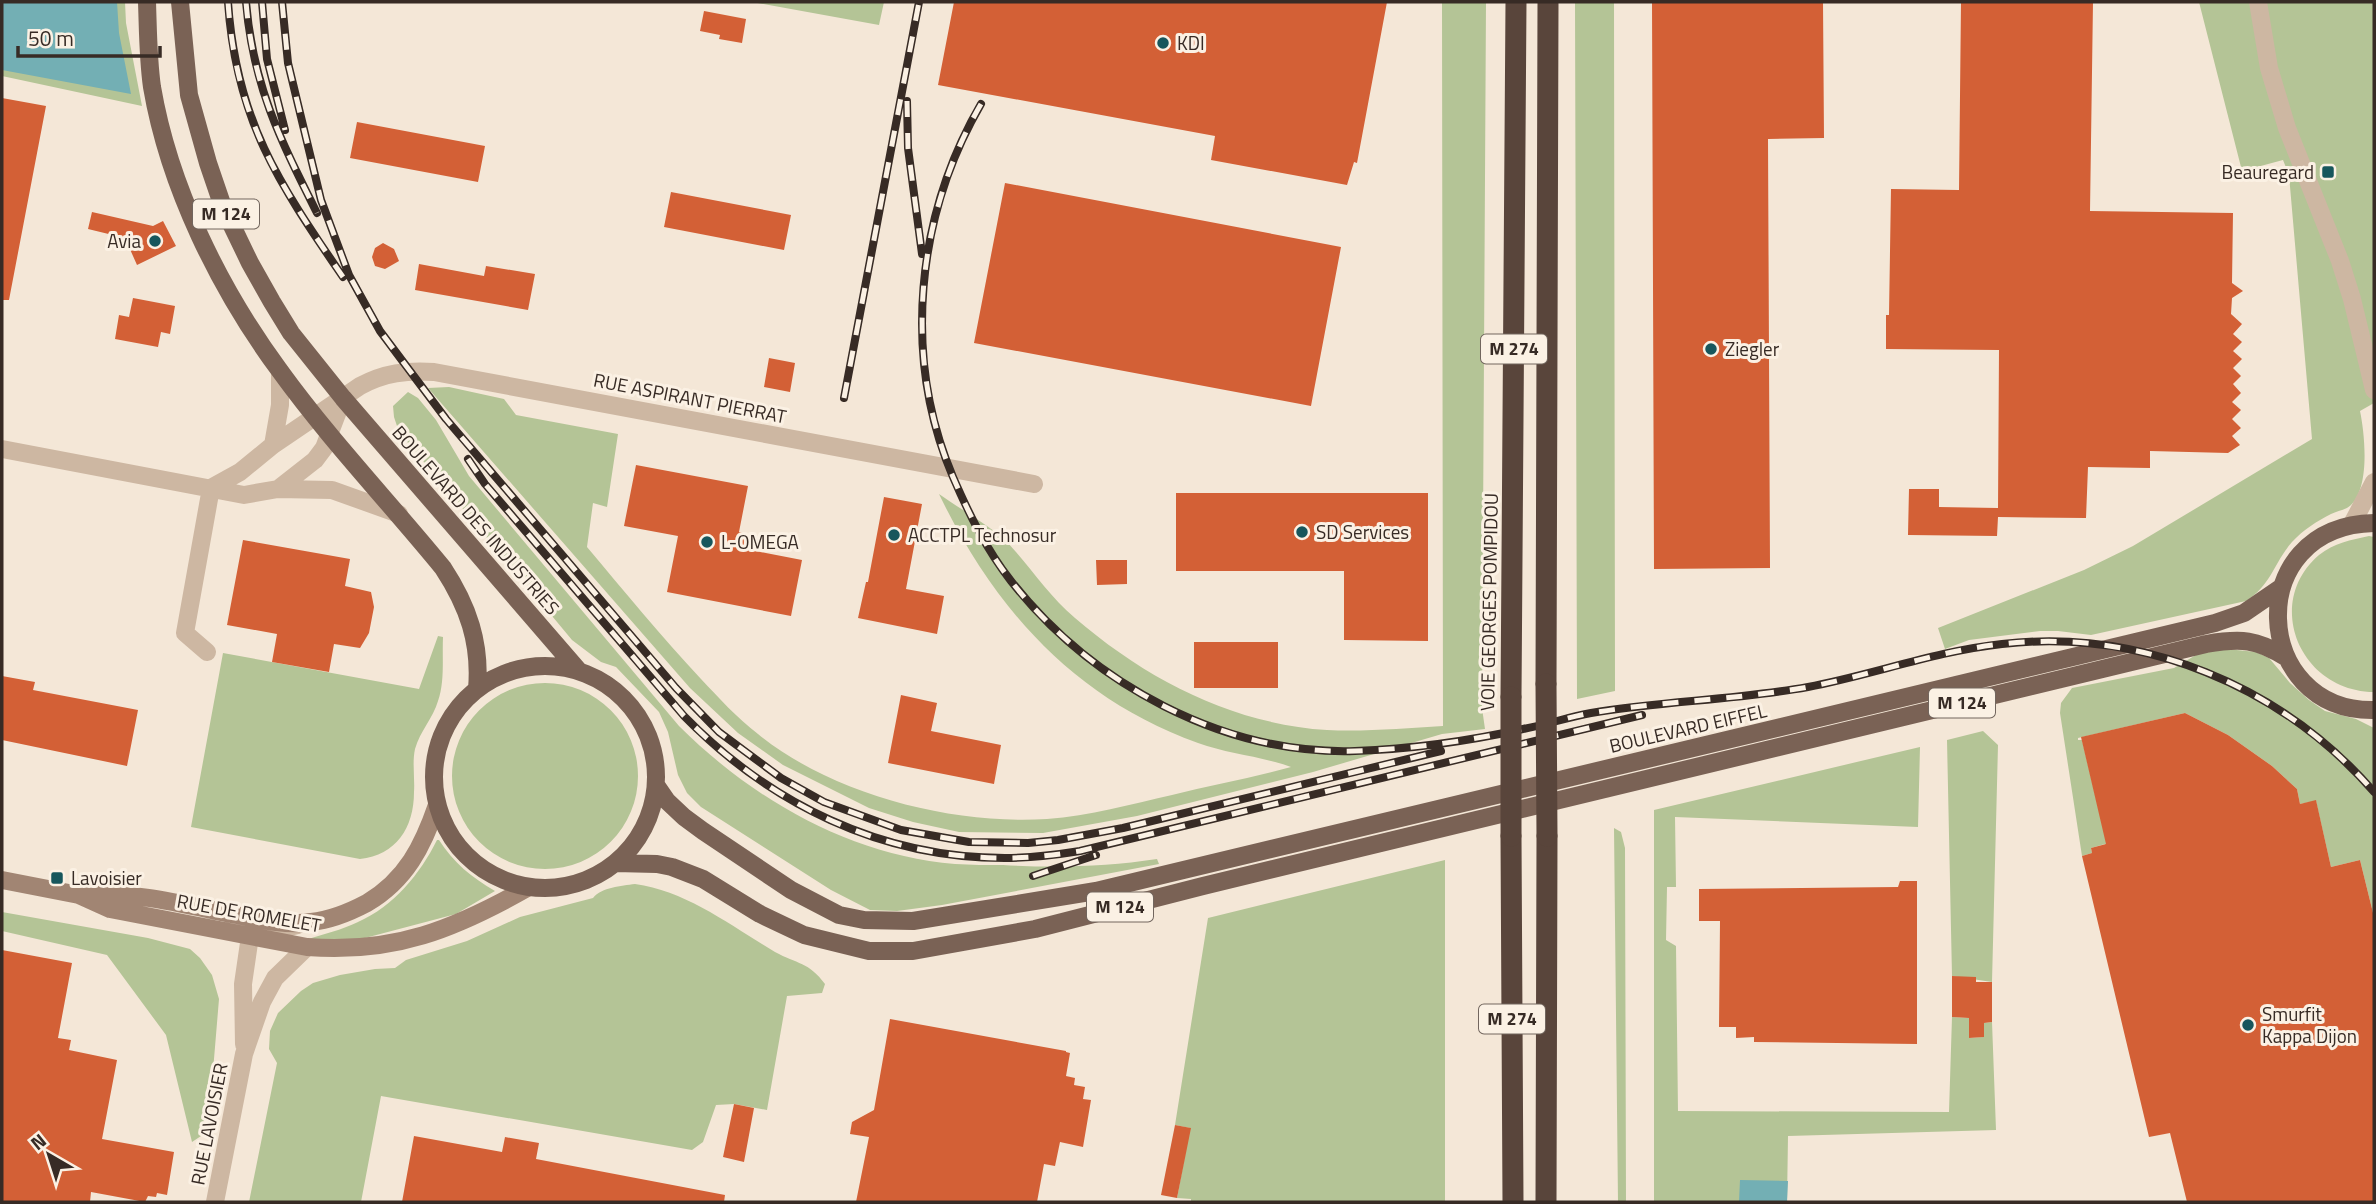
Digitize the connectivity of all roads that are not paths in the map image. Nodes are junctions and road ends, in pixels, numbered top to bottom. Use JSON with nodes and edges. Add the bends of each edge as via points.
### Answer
{"nodes":[{"id":1,"x":147,"y":2,"type":"edge"},
{"id":2,"x":180,"y":2,"type":"edge"},
{"id":3,"x":1516,"y":2,"type":"edge"},
{"id":4,"x":1548,"y":2,"type":"edge"},
{"id":5,"x":2258,"y":2,"type":"edge"},
{"id":6,"x":280,"y":371,"type":"junction"},
{"id":7,"x":2374,"y":390,"type":"edge"},
{"id":8,"x":343,"y":398,"type":"junction"},
{"id":9,"x":316,"y":417,"type":"junction"},
{"id":10,"x":330,"y":435,"type":"junction"},
{"id":11,"x":273,"y":445,"type":"junction"},
{"id":12,"x":2,"y":449,"type":"edge"},
{"id":13,"x":2374,"y":482,"type":"edge"},
{"id":14,"x":1034,"y":484,"type":"dead end"},
{"id":15,"x":211,"y":488,"type":"junction"},
{"id":16,"x":278,"y":489,"type":"junction"},
{"id":17,"x":399,"y":514,"type":"junction"},
{"id":18,"x":2374,"y":523,"type":"edge"},
{"id":19,"x":2352,"y":524,"type":"junction"},
{"id":20,"x":2282,"y":587,"type":"junction"},
{"id":21,"x":207,"y":652,"type":"dead end"},
{"id":22,"x":2287,"y":658,"type":"junction"},
{"id":23,"x":578,"y":670,"type":"junction"},
{"id":24,"x":477,"y":689,"type":"junction"},
{"id":25,"x":2373,"y":711,"type":"edge"},
{"id":26,"x":656,"y":785,"type":"junction"},
{"id":27,"x":437,"y":805,"type":"junction"},
{"id":28,"x":615,"y":863,"type":"junction"},
{"id":29,"x":2,"y":880,"type":"edge"},
{"id":30,"x":529,"y":887,"type":"junction"},
{"id":31,"x":79,"y":895,"type":"junction"},
{"id":32,"x":311,"y":922,"type":"junction"},
{"id":33,"x":250,"y":936,"type":"junction"},
{"id":34,"x":307,"y":947,"type":"junction"},
{"id":35,"x":244,"y":1054,"type":"junction"},
{"id":36,"x":215,"y":1202,"type":"edge"},
{"id":37,"x":1513,"y":1202,"type":"edge"},
{"id":38,"x":1546,"y":1202,"type":"edge"}],
"edges":[{"from":1,"to":6,"type":"main road","number":"M 124","via":[[152,85],[173,169],[192,221],[218,271]]},
{"from":2,"to":8,"type":"main road","name":"BOULEVARD DES INDUSTRIES","number":"M 124","via":[[189,95],[223,207],[278,312]]},
{"from":3,"to":37,"type":"highway","name":"VOIE GEORGES POMPIDOU","number":"M 274","bridge":true},
{"from":4,"to":38,"type":"highway","number":"M 274","bridge":true},
{"from":5,"to":7,"type":"street","via":[[2276,92],[2344,274]]},
{"from":6,"to":9,"type":"main road","number":"M 124"},
{"from":6,"to":11,"type":"street"},
{"from":8,"to":9,"type":"street"},
{"from":8,"to":10,"type":"street"},
{"from":8,"to":14,"type":"street","name":"RUE ASPIRANT PIERRAT","via":[[388,374],[434,372]]},
{"from":8,"to":23,"type":"main road","name":"BOULEVARD DES INDUSTRIES","number":"M 124"},
{"from":9,"to":10,"type":"main road","number":"M 124"},
{"from":9,"to":11,"type":"street"},
{"from":10,"to":16,"type":"street","via":[[314,460]]},
{"from":10,"to":17,"type":"main road","number":"M 124"},
{"from":11,"to":15,"type":"street"},
{"from":12,"to":15,"type":"street"},
{"from":13,"to":19,"type":"street"},
{"from":15,"to":16,"type":"street","via":[[244,495]]},
{"from":15,"to":21,"type":"street","via":[[185,633]]},
{"from":16,"to":17,"type":"street","via":[[332,491]]},
{"from":17,"to":24,"type":"main road","number":"M 124","via":[[443,568],[465,606],[477,646]]},
{"from":18,"to":19,"type":"main road"},
{"from":19,"to":20,"type":"main road","via":[[2308,546]]},
{"from":20,"to":22,"type":"main road","via":[[2278,623]]},
{"from":20,"to":26,"type":"main road","name":"BOULEVARD EIFFEL","number":"M 124","via":[[2244,613],[2215,623],[1096,891],[913,921],[839,915],[791,890],[684,817]]},
{"from":22,"to":25,"type":"main road","via":[[2322,696],[2346,707]]},
{"from":22,"to":28,"type":"main road","name":"BOULEVARD EIFFEL","number":"M 124","via":[[2247,640],[2227,640],[1035,929],[913,951],[869,951],[804,935],[703,879],[672,867]]},
{"from":23,"to":24,"type":"main road","via":[[543,665],[508,671]]},
{"from":23,"to":26,"type":"main road","via":[[612,687],[638,714],[653,748]]},
{"from":24,"to":27,"type":"main road","via":[[444,729],[433,779]]},
{"from":26,"to":28,"type":"main road","via":[[644,829]]},
{"from":27,"to":30,"type":"main road","via":[[449,835],[470,860],[498,878]]},
{"from":27,"to":32,"type":"street","name":"RUE DE ROMELET","via":[[419,850],[394,884],[343,915]]},
{"from":28,"to":30,"type":"main road","via":[[589,879],[559,887]]},
{"from":29,"to":31,"type":"street","name":"RUE DE ROMELET"},
{"from":30,"to":34,"type":"street","name":"RUE DE ROMELET","via":[[434,933],[367,948]]},
{"from":31,"to":32,"type":"street","name":"RUE DE ROMELET","via":[[113,892],[276,922]]},
{"from":31,"to":33,"type":"street","name":"RUE DE ROMELET","via":[[110,909]]},
{"from":32,"to":33,"type":"street"},
{"from":33,"to":34,"type":"street","name":"RUE DE ROMELET"},
{"from":33,"to":35,"type":"street","name":"RUE LAVOISIER","via":[[243,984]]},
{"from":34,"to":35,"type":"street","name":"RUE LAVOISIER","via":[[275,978]]},
{"from":35,"to":36,"type":"street","name":"RUE LAVOISIER"}]}
